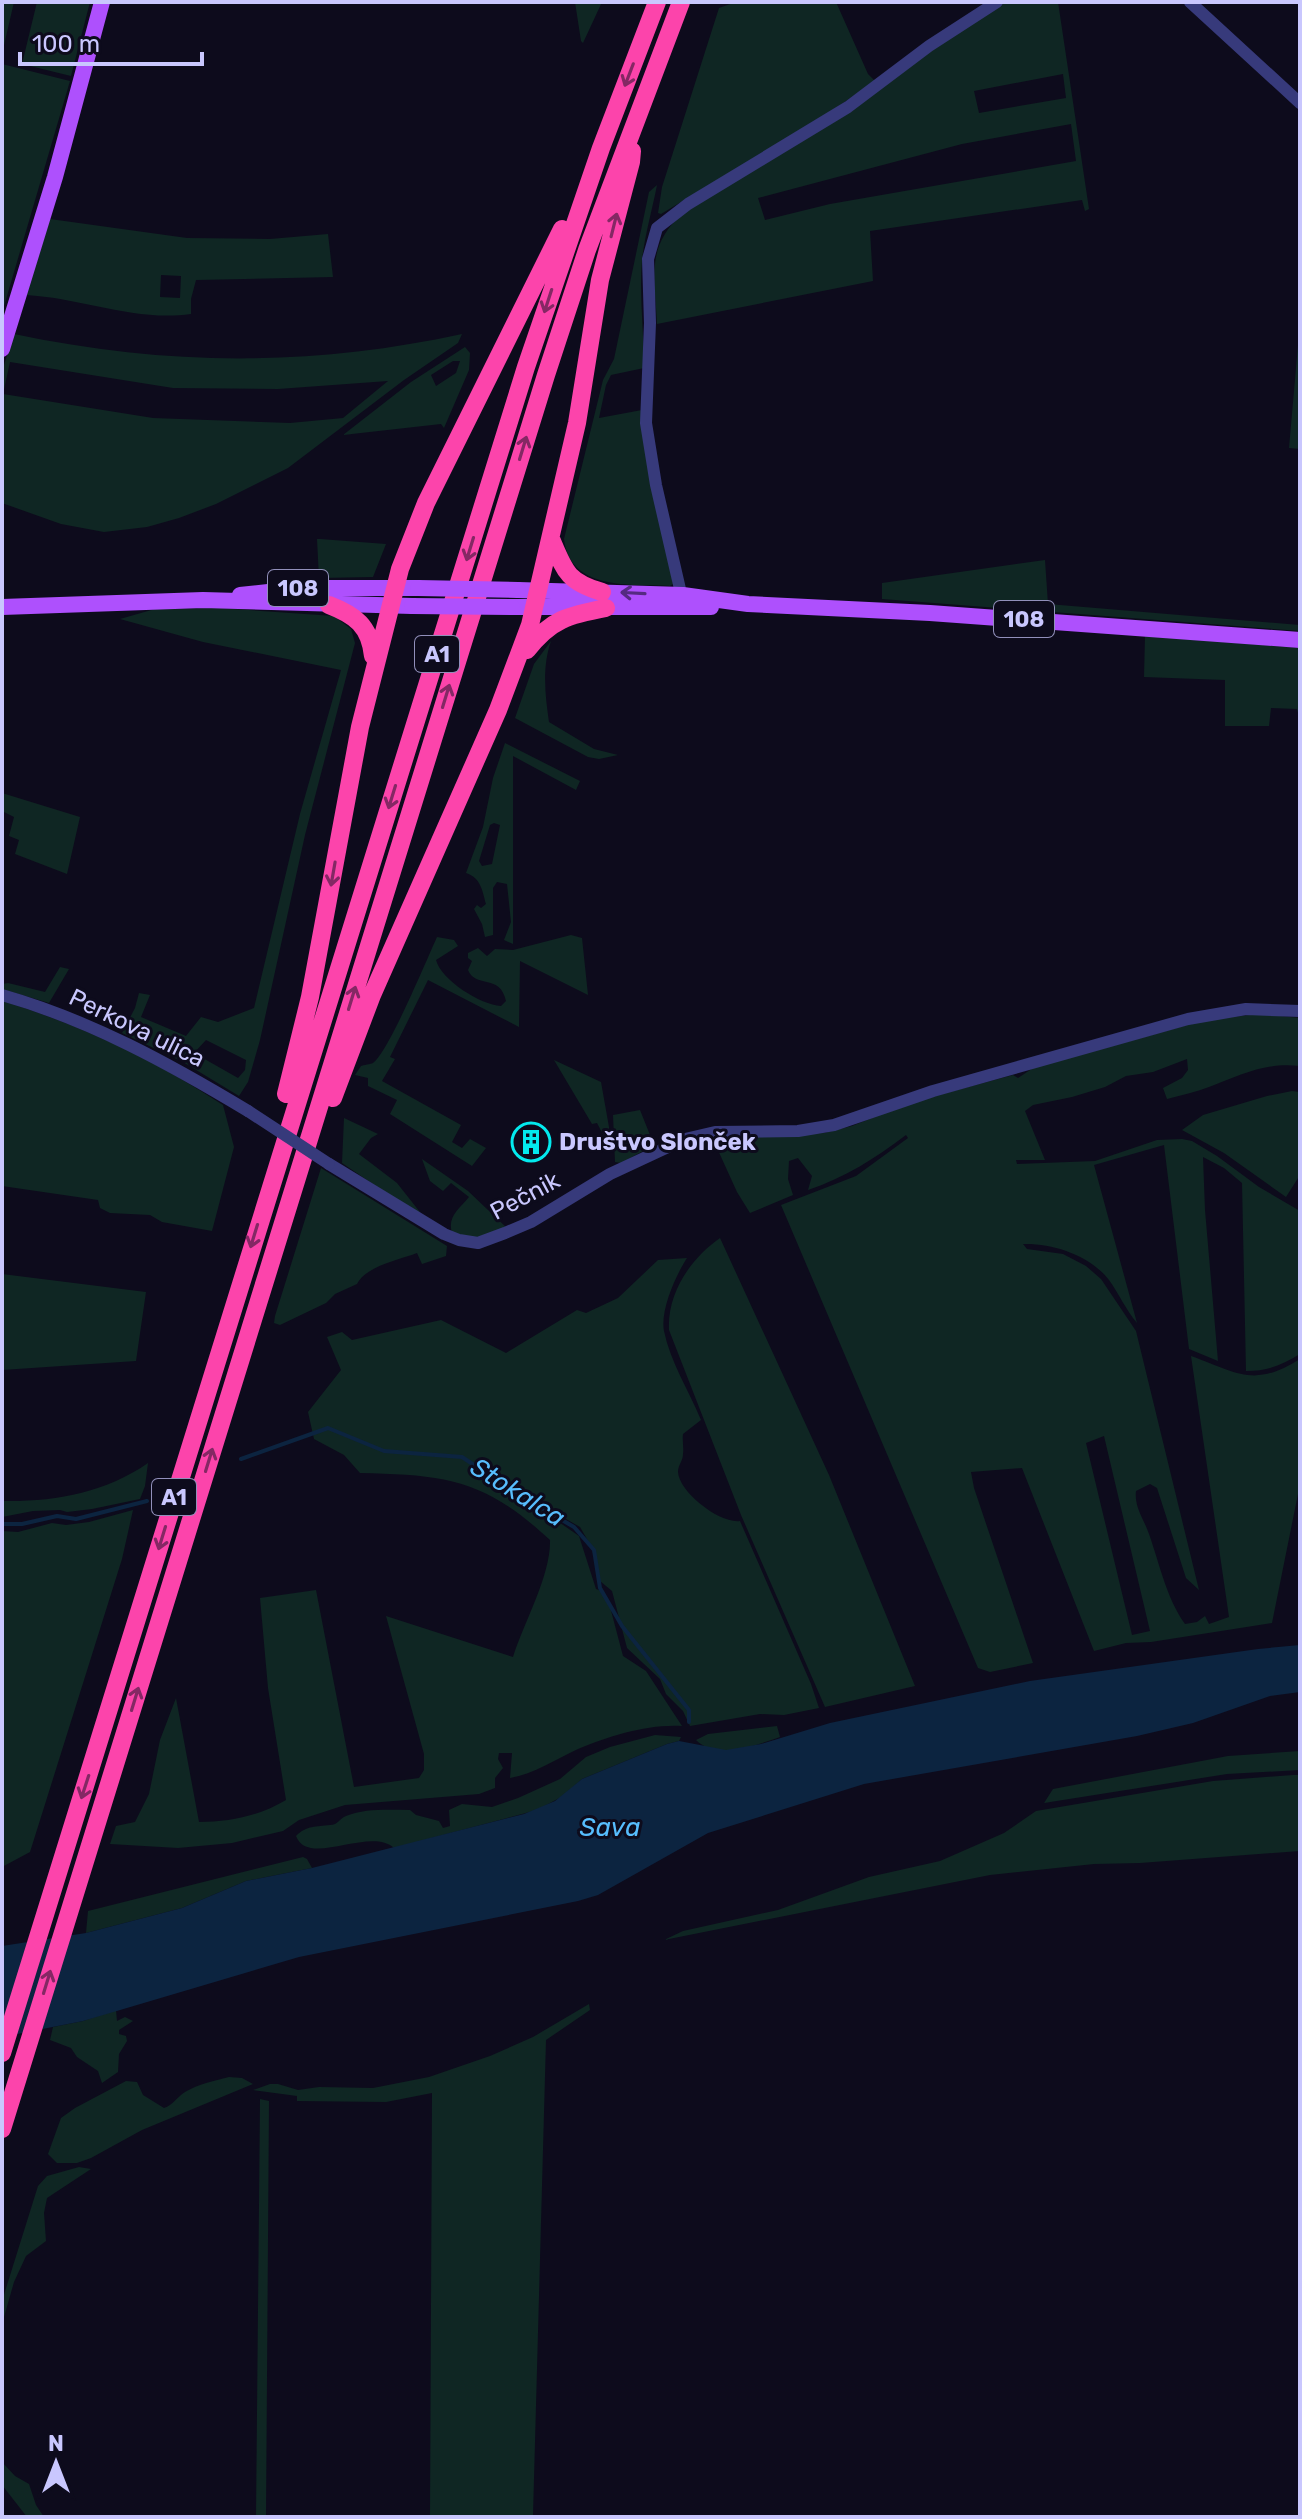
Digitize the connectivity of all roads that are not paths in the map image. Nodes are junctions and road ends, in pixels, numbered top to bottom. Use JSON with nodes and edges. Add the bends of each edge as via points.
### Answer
{"nodes":[{"id":1,"x":102,"y":2,"type":"edge"},
{"id":2,"x":657,"y":2,"type":"edge"},
{"id":3,"x":681,"y":2,"type":"edge"},
{"id":4,"x":997,"y":2,"type":"edge"},
{"id":5,"x":1190,"y":2,"type":"edge"},
{"id":6,"x":1300,"y":103,"type":"edge"},
{"id":7,"x":633,"y":124,"type":"junction"},
{"id":8,"x":601,"y":148,"type":"junction"},
{"id":9,"x":2,"y":349,"type":"edge"},
{"id":10,"x":552,"y":541,"type":"junction"},
{"id":11,"x":392,"y":597,"type":"junction"},
{"id":12,"x":537,"y":599,"type":"junction"},
{"id":13,"x":203,"y":600,"type":"junction"},
{"id":14,"x":604,"y":600,"type":"junction"},
{"id":15,"x":683,"y":602,"type":"junction"},
{"id":16,"x":329,"y":605,"type":"junction"},
{"id":17,"x":2,"y":607,"type":"edge"},
{"id":18,"x":28,"y":607,"type":"junction"},
{"id":19,"x":2,"y":617,"type":"edge"},
{"id":20,"x":1300,"y":640,"type":"edge"},
{"id":21,"x":374,"y":663,"type":"junction"},
{"id":22,"x":513,"y":673,"type":"junction"},
{"id":23,"x":2,"y":995,"type":"edge"},
{"id":24,"x":1300,"y":1011,"type":"edge"},
{"id":25,"x":312,"y":1126,"type":"junction"},
{"id":26,"x":277,"y":1162,"type":"junction"},
{"id":27,"x":329,"y":1164,"type":"joint"},
{"id":28,"x":2,"y":2053,"type":"edge"},
{"id":29,"x":2,"y":2129,"type":"edge"}],
"edges":[{"from":1,"to":9,"type":"main road"},
{"from":2,"to":8,"type":"highway","number":"A1","one_way":true},
{"from":3,"to":7,"type":"highway","number":"A1"},
{"from":4,"to":15,"type":"street","via":[[848,107],[679,209],[657,228],[648,259],[646,423]]},
{"from":5,"to":6,"type":"street"},
{"from":10,"to":7,"type":"highway","one_way":true,"via":[[600,280],[631,162]]},
{"from":25,"to":7,"type":"highway","number":"A1","one_way":true,"via":[[546,375]]},
{"from":8,"to":11,"type":"highway","via":[[585,166],[564,224],[426,503]]},
{"from":8,"to":26,"type":"highway","number":"A1","one_way":true,"via":[[526,367]]},
{"from":10,"to":12,"type":"highway"},
{"from":10,"to":14,"type":"highway","via":[[570,578]]},
{"from":11,"to":12,"type":"main road","number":"108","bridge":true,"via":[[412,606],[512,607]]},
{"from":11,"to":12,"type":"main road","number":"108","bridge":true,"via":[[418,588],[518,590]]},
{"from":11,"to":13,"type":"main road","number":"108","via":[[304,588]]},
{"from":11,"to":16,"type":"main road","number":"108"},
{"from":11,"to":21,"type":"highway"},
{"from":12,"to":14,"type":"main road","number":"108"},
{"from":12,"to":22,"type":"highway"},
{"from":13,"to":16,"type":"main road","number":"108"},
{"from":13,"to":18,"type":"main road","number":"108"},
{"from":14,"to":15,"type":"main road","number":"108"},
{"from":14,"to":22,"type":"highway","via":[[548,625]]},
{"from":15,"to":20,"type":"main road","number":"108","via":[[930,613]]},
{"from":16,"to":21,"type":"highway","via":[[363,624]]},
{"from":17,"to":18,"type":"main road","number":"108"},
{"from":18,"to":19,"type":"main road"},
{"from":21,"to":26,"type":"highway","one_way":true,"via":[[310,997],[274,1138]]},
{"from":22,"to":25,"type":"highway","via":[[333,1097]]},
{"from":23,"to":27,"type":"street","name":"Perkova ulica","bridge":true,"via":[[128,1044]]},
{"from":24,"to":27,"type":"street","name":"Pečnik","via":[[1246,1009],[1188,1019],[933,1091],[834,1125],[715,1132],[685,1139],[610,1174],[531,1222],[478,1243],[444,1234]]},
{"from":29,"to":25,"type":"highway","number":"A1","one_way":true},
{"from":26,"to":28,"type":"highway","number":"A1","one_way":true}]}
